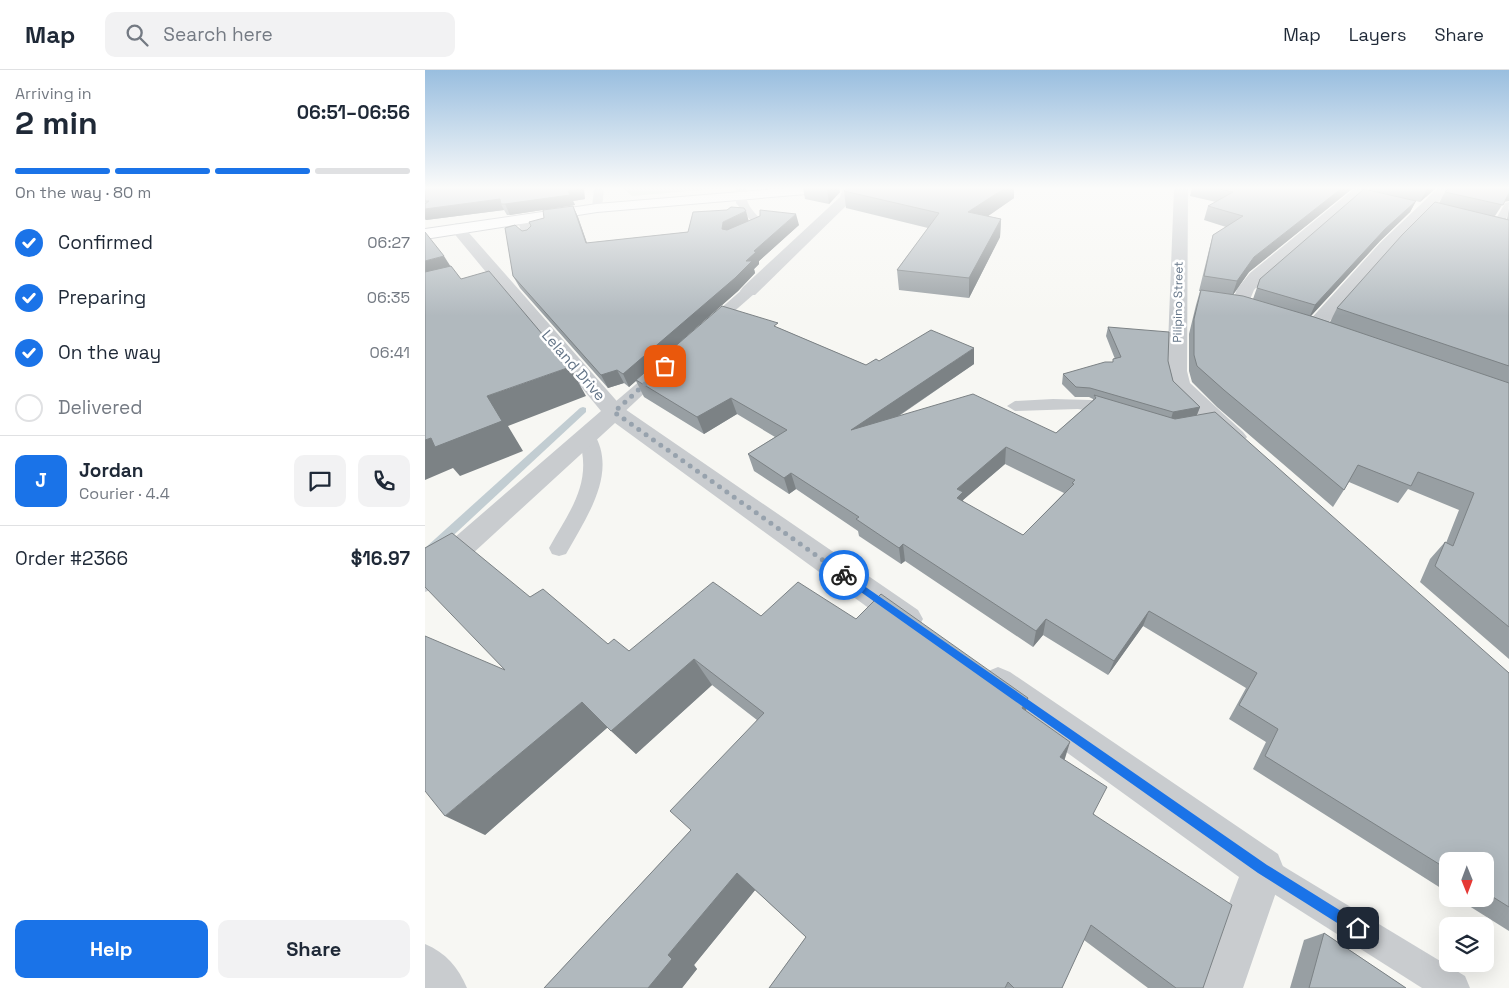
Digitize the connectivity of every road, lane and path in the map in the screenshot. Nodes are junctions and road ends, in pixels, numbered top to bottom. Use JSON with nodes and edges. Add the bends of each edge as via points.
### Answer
{"nodes":[{"id":1,"x":442,"y":231,"type":"edge"},
{"id":2,"x":459,"y":231,"type":"edge"},
{"id":3,"x":526,"y":231,"type":"edge"},
{"id":4,"x":743,"y":231,"type":"edge"},
{"id":5,"x":811,"y":231,"type":"edge"},
{"id":6,"x":1183,"y":231,"type":"edge"},
{"id":7,"x":1311,"y":231,"type":"edge"},
{"id":8,"x":1402,"y":231,"type":"edge"},
{"id":9,"x":425,"y":234,"type":"edge"},
{"id":10,"x":731,"y":237,"type":"edge"},
{"id":11,"x":529,"y":238,"type":"edge"},
{"id":12,"x":749,"y":290,"type":"joint"},
{"id":13,"x":1241,"y":306,"type":"edge"},
{"id":14,"x":1314,"y":327,"type":"edge"},
{"id":15,"x":697,"y":338,"type":"edge"},
{"id":16,"x":667,"y":364,"type":"edge"},
{"id":17,"x":1015,"y":406,"type":"dead end"},
{"id":18,"x":614,"y":412,"type":"junction"},
{"id":19,"x":1131,"y":417,"type":"edge"},
{"id":20,"x":587,"y":436,"type":"junction"},
{"id":21,"x":1253,"y":453,"type":"edge"},
{"id":22,"x":559,"y":548,"type":"dead end"},
{"id":23,"x":425,"y":580,"type":"edge"},
{"id":24,"x":928,"y":634,"type":"edge"},
{"id":25,"x":977,"y":668,"type":"edge"},
{"id":26,"x":1263,"y":869,"type":"junction"},
{"id":27,"x":1220,"y":988,"type":"edge"},
{"id":28,"x":1453,"y":988,"type":"edge"}],
"edges":[{"from":1,"to":9,"type":"main road"},
{"from":2,"to":18,"type":"street","name":"Leland Drive","via":[[494,279]]},
{"from":3,"to":11,"type":"lane"},
{"from":4,"to":10,"type":"lane"},
{"from":5,"to":12,"type":"street"},
{"from":6,"to":21,"type":"street","name":"Pilipino Street","via":[[1187,297],[1176,357],[1180,385],[1206,422]]},
{"from":7,"to":13,"type":"street","via":[[1256,277],[1246,289]]},
{"from":8,"to":14,"type":"street"},
{"from":12,"to":15,"type":"lane"},
{"from":16,"to":18,"type":"lane"},
{"from":17,"to":19,"type":"lane","via":[[1089,404]]},
{"from":18,"to":20,"type":"street"},
{"from":18,"to":24,"type":"street","name":"Leland Drive"},
{"from":20,"to":22,"type":"lane","via":[[593,447],[590,490]]},
{"from":20,"to":23,"type":"street"},
{"from":25,"to":26,"type":"street"},
{"from":26,"to":27,"type":"street"},
{"from":26,"to":28,"type":"lane"}]}
